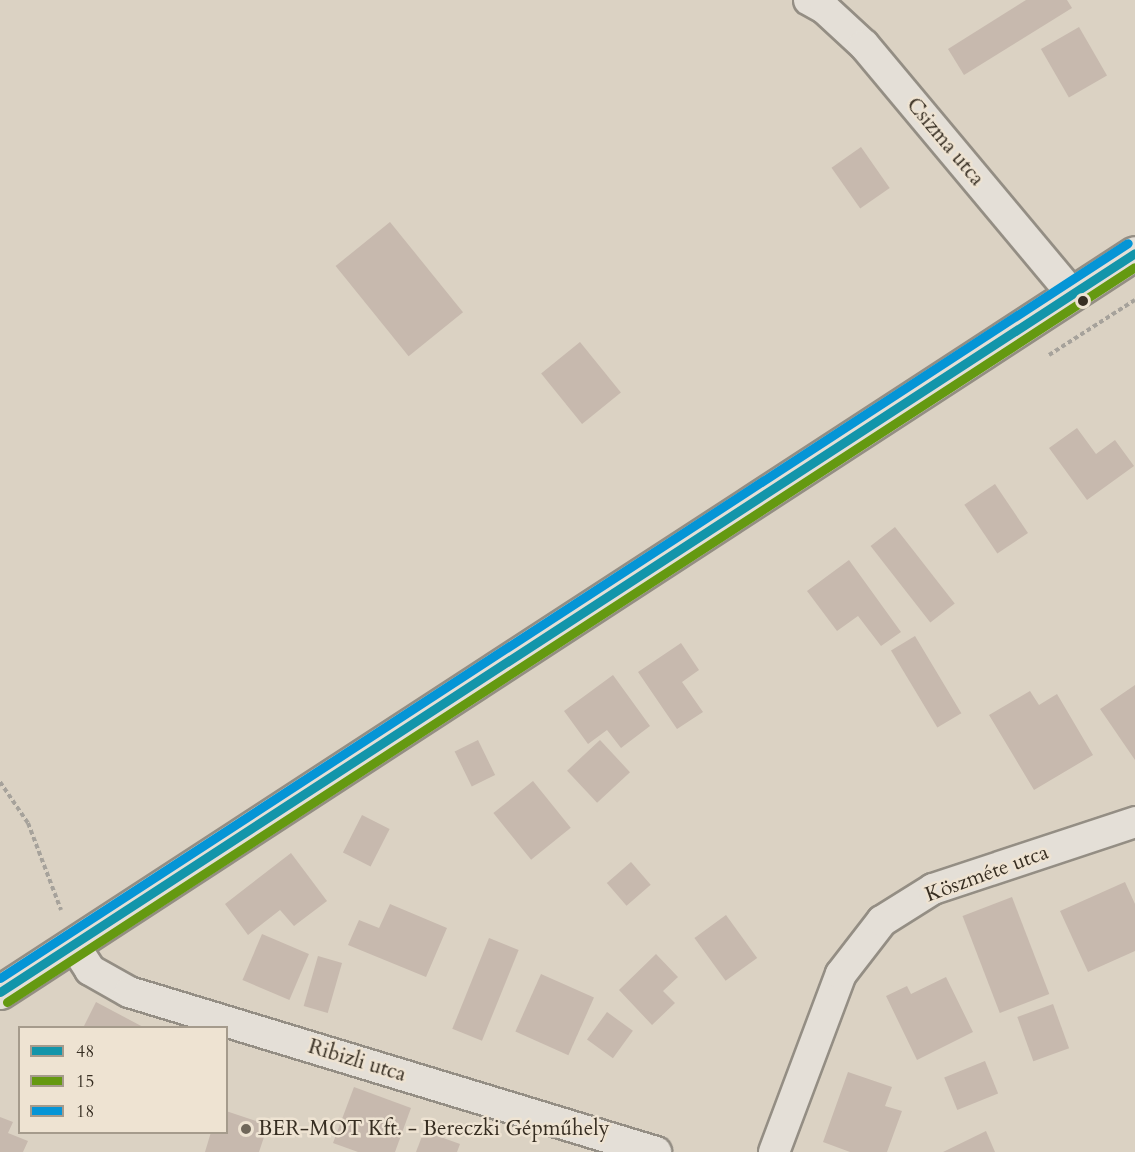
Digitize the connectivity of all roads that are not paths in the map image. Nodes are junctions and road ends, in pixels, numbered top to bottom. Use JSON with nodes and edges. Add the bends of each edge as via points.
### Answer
{"nodes":[{"id":1,"x":809,"y":0,"type":"edge"},
{"id":2,"x":1135,"y":253,"type":"edge"},
{"id":3,"x":1072,"y":294,"type":"junction"},
{"id":4,"x":1135,"y":822,"type":"edge"},
{"id":5,"x":74,"y":945,"type":"junction"},
{"id":6,"x":0,"y":992,"type":"edge"},
{"id":7,"x":656,"y":1152,"type":"edge"},
{"id":8,"x":774,"y":1152,"type":"edge"}],
"edges":[{"from":1,"to":3,"type":"street","name":"Csizma utca","via":[[825,9],[864,45]]},
{"from":2,"to":3,"type":"street"},
{"from":3,"to":5,"type":"street"},
{"from":4,"to":8,"type":"street","name":"Köszméte utca","via":[[933,889],[882,921],[842,974]]},
{"from":5,"to":6,"type":"street"},
{"from":5,"to":7,"type":"street","name":"Ribizli utca","via":[[90,970],[129,992]]}]}
